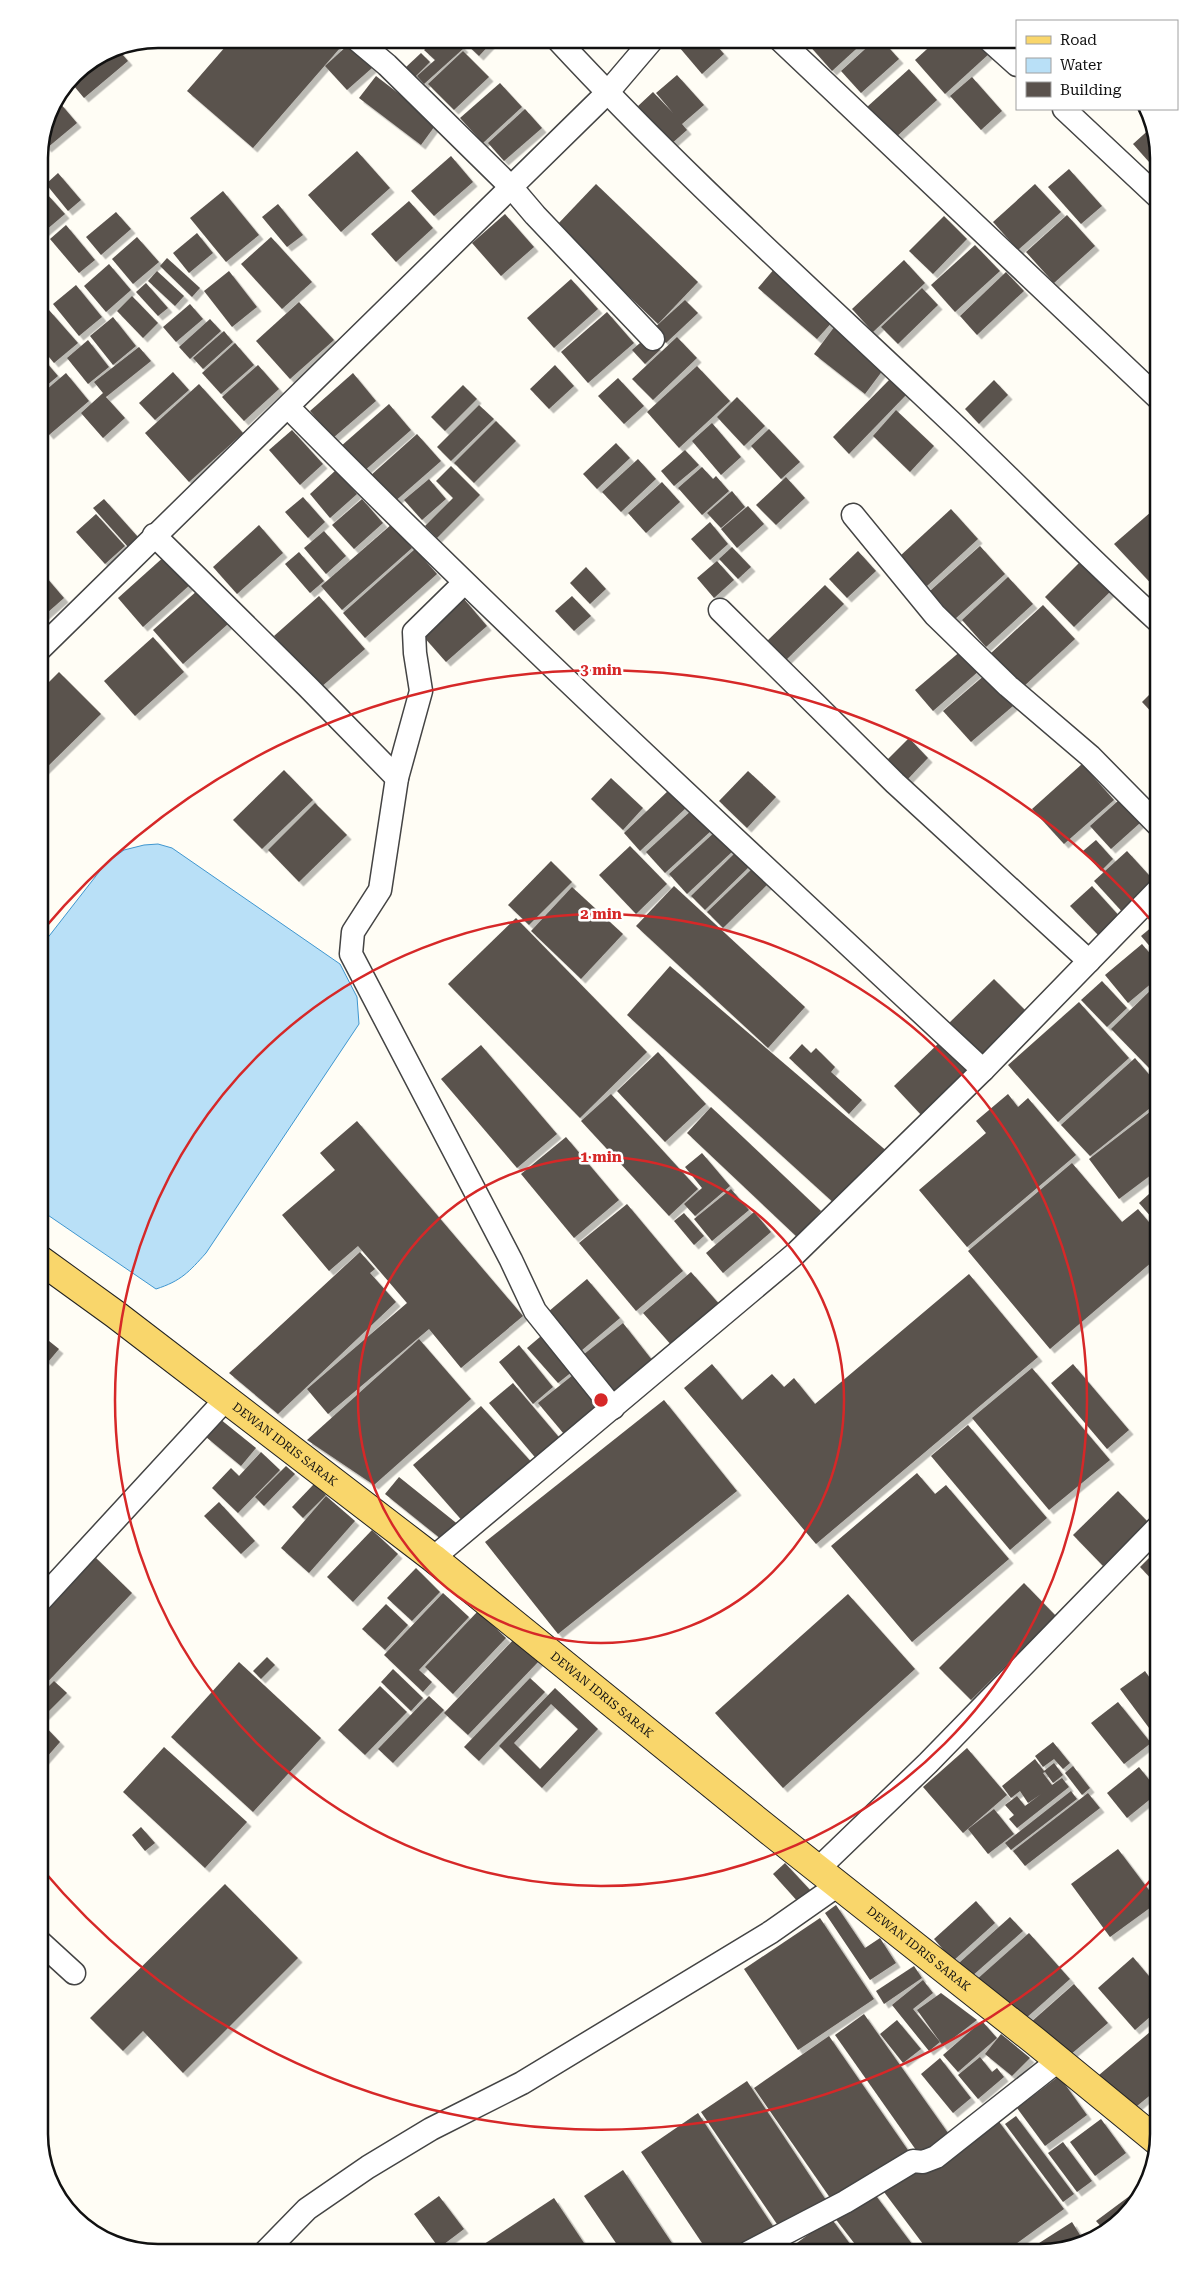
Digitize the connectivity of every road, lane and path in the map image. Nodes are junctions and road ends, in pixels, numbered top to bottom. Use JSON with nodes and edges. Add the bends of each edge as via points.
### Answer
{"nodes":[{"id":1,"x":367,"y":48,"type":"edge"},
{"id":2,"x":565,"y":48,"type":"edge"},
{"id":3,"x":645,"y":48,"type":"edge"},
{"id":4,"x":788,"y":48,"type":"edge"},
{"id":5,"x":998,"y":48,"type":"edge"},
{"id":6,"x":1016,"y":64,"type":"edge"},
{"id":7,"x":607,"y":93,"type":"junction"},
{"id":8,"x":1065,"y":110,"type":"edge"},
{"id":9,"x":512,"y":188,"type":"junction"},
{"id":10,"x":1150,"y":190,"type":"edge"},
{"id":11,"x":653,"y":339,"type":"dead end"},
{"id":12,"x":1150,"y":390,"type":"edge"},
{"id":13,"x":288,"y":407,"type":"junction"},
{"id":14,"x":853,"y":515,"type":"dead end"},
{"id":15,"x":154,"y":535,"type":"junction"},
{"id":16,"x":464,"y":582,"type":"junction"},
{"id":17,"x":720,"y":610,"type":"dead end"},
{"id":18,"x":1150,"y":614,"type":"edge"},
{"id":19,"x":48,"y":641,"type":"edge"},
{"id":20,"x":397,"y":778,"type":"junction"},
{"id":21,"x":1150,"y":817,"type":"edge"},
{"id":22,"x":1150,"y":897,"type":"edge"},
{"id":23,"x":1089,"y":961,"type":"junction"},
{"id":24,"x":984,"y":1070,"type":"junction"},
{"id":25,"x":48,"y":1266,"type":"edge"},
{"id":26,"x":226,"y":1399,"type":"junction"},
{"id":27,"x":613,"y":1408,"type":"junction"},
{"id":28,"x":1150,"y":1535,"type":"edge"},
{"id":29,"x":433,"y":1558,"type":"junction"},
{"id":30,"x":48,"y":1592,"type":"edge"},
{"id":31,"x":828,"y":1877,"type":"junction"},
{"id":32,"x":48,"y":1949,"type":"edge"},
{"id":33,"x":74,"y":1973,"type":"dead end"},
{"id":34,"x":1059,"y":2060,"type":"junction"},
{"id":35,"x":1150,"y":2135,"type":"edge"},
{"id":36,"x":274,"y":2243,"type":"edge"},
{"id":37,"x":765,"y":2244,"type":"edge"}],
"edges":[{"from":1,"to":9,"type":"street"},
{"from":2,"to":7,"type":"street"},
{"from":3,"to":7,"type":"street"},
{"from":4,"to":12,"type":"street"},
{"from":5,"to":6,"type":"street"},
{"from":7,"to":9,"type":"street"},
{"from":7,"to":18,"type":"street"},
{"from":8,"to":10,"type":"street"},
{"from":9,"to":11,"type":"street"},
{"from":9,"to":13,"type":"street"},
{"from":13,"to":15,"type":"street"},
{"from":13,"to":16,"type":"street"},
{"from":14,"to":21,"type":"street","via":[[935,615],[1008,686],[1090,756]]},
{"from":15,"to":19,"type":"street"},
{"from":15,"to":20,"type":"street"},
{"from":16,"to":20,"type":"street","via":[[414,632],[421,692]]},
{"from":16,"to":24,"type":"street","via":[[546,663]]},
{"from":17,"to":23,"type":"street","via":[[895,783]]},
{"from":20,"to":27,"type":"street","via":[[380,890],[352,932],[351,954],[535,1311]]},
{"from":22,"to":23,"type":"street"},
{"from":23,"to":24,"type":"street"},
{"from":24,"to":27,"type":"street","via":[[795,1254]]},
{"from":25,"to":26,"type":"main road","name":"DEWAN IDRIS SARAK"},
{"from":26,"to":29,"type":"main road","name":"DEWAN IDRIS SARAK"},
{"from":26,"to":30,"type":"street"},
{"from":27,"to":29,"type":"street"},
{"from":28,"to":31,"type":"street","via":[[928,1763]]},
{"from":29,"to":31,"type":"main road","name":"DEWAN IDRIS SARAK"},
{"from":31,"to":34,"type":"main road","name":"DEWAN IDRIS SARAK"},
{"from":31,"to":36,"type":"street","via":[[771,1932],[522,2083],[431,2129],[368,2167],[307,2209]]},
{"from":32,"to":33,"type":"street"},
{"from":34,"to":35,"type":"main road","name":"DEWAN IDRIS SARAK"},
{"from":34,"to":37,"type":"street","via":[[936,2157],[923,2162],[913,2161],[845,2202]]}]}
